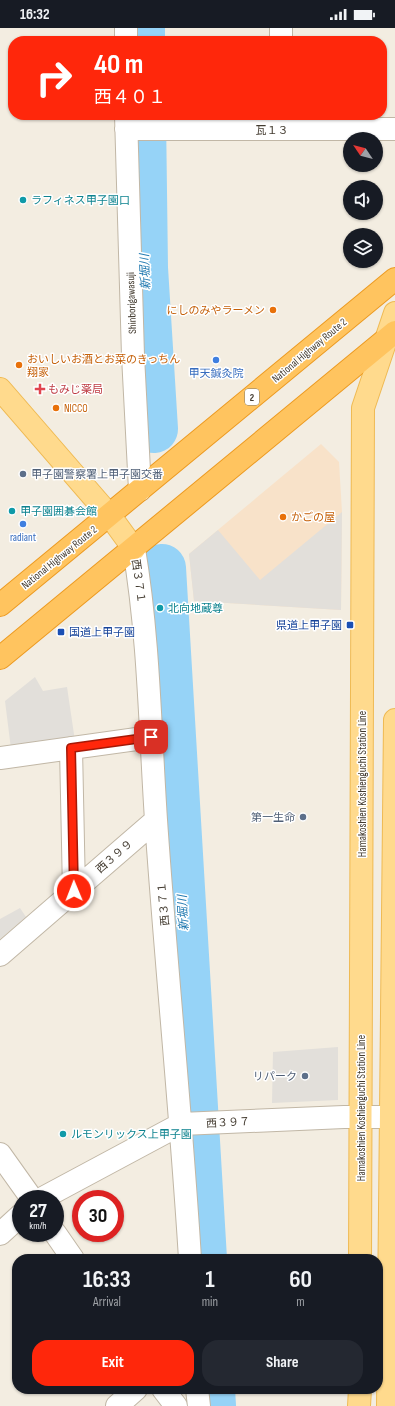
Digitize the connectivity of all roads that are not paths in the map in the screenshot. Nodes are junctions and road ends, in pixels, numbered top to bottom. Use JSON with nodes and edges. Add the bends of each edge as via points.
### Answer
{"nodes":[{"id":1,"x":279,"y":122,"type":"edge"},
{"id":2,"x":134,"y":126,"type":"edge"},
{"id":3,"x":395,"y":129,"type":"edge"},
{"id":4,"x":395,"y":279,"type":"edge"},
{"id":5,"x":395,"y":313,"type":"edge"},
{"id":6,"x":390,"y":336,"type":"edge"},
{"id":7,"x":0,"y":389,"type":"edge"},
{"id":8,"x":140,"y":490,"type":"junction"},
{"id":9,"x":110,"y":516,"type":"junction"},
{"id":10,"x":134,"y":549,"type":"junction"},
{"id":11,"x":0,"y":605,"type":"edge"},
{"id":12,"x":0,"y":658,"type":"edge"},
{"id":13,"x":395,"y":720,"type":"edge"},
{"id":14,"x":151,"y":737,"type":"junction"},
{"id":15,"x":71,"y":748,"type":"junction"},
{"id":16,"x":0,"y":758,"type":"edge"},
{"id":17,"x":156,"y":820,"type":"junction"},
{"id":18,"x":74,"y":891,"type":"junction"},
{"id":19,"x":0,"y":955,"type":"edge"},
{"id":20,"x":362,"y":1117,"type":"junction"},
{"id":21,"x":393,"y":1117,"type":"edge"},
{"id":22,"x":188,"y":1124,"type":"junction"},
{"id":23,"x":0,"y":1154,"type":"edge"},
{"id":24,"x":26,"y":1190,"type":"edge"},
{"id":25,"x":59,"y":1190,"type":"edge"},
{"id":26,"x":12,"y":1223,"type":"edge"},
{"id":27,"x":0,"y":1234,"type":"edge"},
{"id":28,"x":61,"y":1242,"type":"edge"},
{"id":29,"x":70,"y":1254,"type":"edge"},
{"id":30,"x":190,"y":1254,"type":"edge"},
{"id":31,"x":360,"y":1254,"type":"edge"},
{"id":32,"x":130,"y":1394,"type":"edge"},
{"id":33,"x":167,"y":1394,"type":"edge"},
{"id":34,"x":198,"y":1394,"type":"edge"},
{"id":35,"x":360,"y":1394,"type":"edge"},
{"id":36,"x":117,"y":1406,"type":"edge"},
{"id":37,"x":176,"y":1406,"type":"edge"},
{"id":38,"x":198,"y":1406,"type":"edge"},
{"id":39,"x":359,"y":1406,"type":"edge"},
{"id":40,"x":388,"y":1406,"type":"edge"}],
"edges":[{"from":1,"to":2,"type":"street","name":"瓦１３"},
{"from":1,"to":3,"type":"street","name":"瓦１３"},
{"from":2,"to":8,"type":"street","name":"Shinborigawasuji","via":[[133,356]]},
{"from":4,"to":8,"type":"highway","name":"National Highway Route 2","number":"2"},
{"from":5,"to":6,"type":"main road","name":"Hamakoshien Koshienguchi Station Line"},
{"from":6,"to":10,"type":"highway"},
{"from":6,"to":20,"type":"main road","name":"Hamakoshien Koshienguchi Station Line","via":[[363,408]]},
{"from":7,"to":9,"type":"main road"},
{"from":8,"to":9,"type":"highway","name":"National Highway Route 2","number":"2"},
{"from":9,"to":10,"type":"main road"},
{"from":9,"to":11,"type":"highway","name":"National Highway Route 2","number":"2"},
{"from":10,"to":12,"type":"highway"},
{"from":10,"to":14,"type":"street","name":"西３７１","via":[[144,616]]},
{"from":13,"to":21,"type":"main road"},
{"from":14,"to":15,"type":"street"},
{"from":14,"to":17,"type":"street","name":"西３７１"},
{"from":15,"to":16,"type":"street"},
{"from":15,"to":18,"type":"street"},
{"from":17,"to":18,"type":"street","name":"西３９９"},
{"from":17,"to":22,"type":"street","name":"西３７１"},
{"from":18,"to":19,"type":"street","name":"西３９９"},
{"from":20,"to":21,"type":"street","name":"西３９７"},
{"from":20,"to":22,"type":"street","name":"西３９７"},
{"from":20,"to":31,"type":"main road","name":"Hamakoshien Koshienguchi Station Line"},
{"from":21,"to":40,"type":"main road"},
{"from":22,"to":25,"type":"street","name":"西３９７"},
{"from":22,"to":30,"type":"street","name":"西３７１"},
{"from":23,"to":24,"type":"street"},
{"from":26,"to":27,"type":"street"},
{"from":28,"to":29,"type":"street"},
{"from":32,"to":36,"type":"street"},
{"from":33,"to":37,"type":"street"},
{"from":34,"to":38,"type":"street"},
{"from":35,"to":39,"type":"main road"}]}
